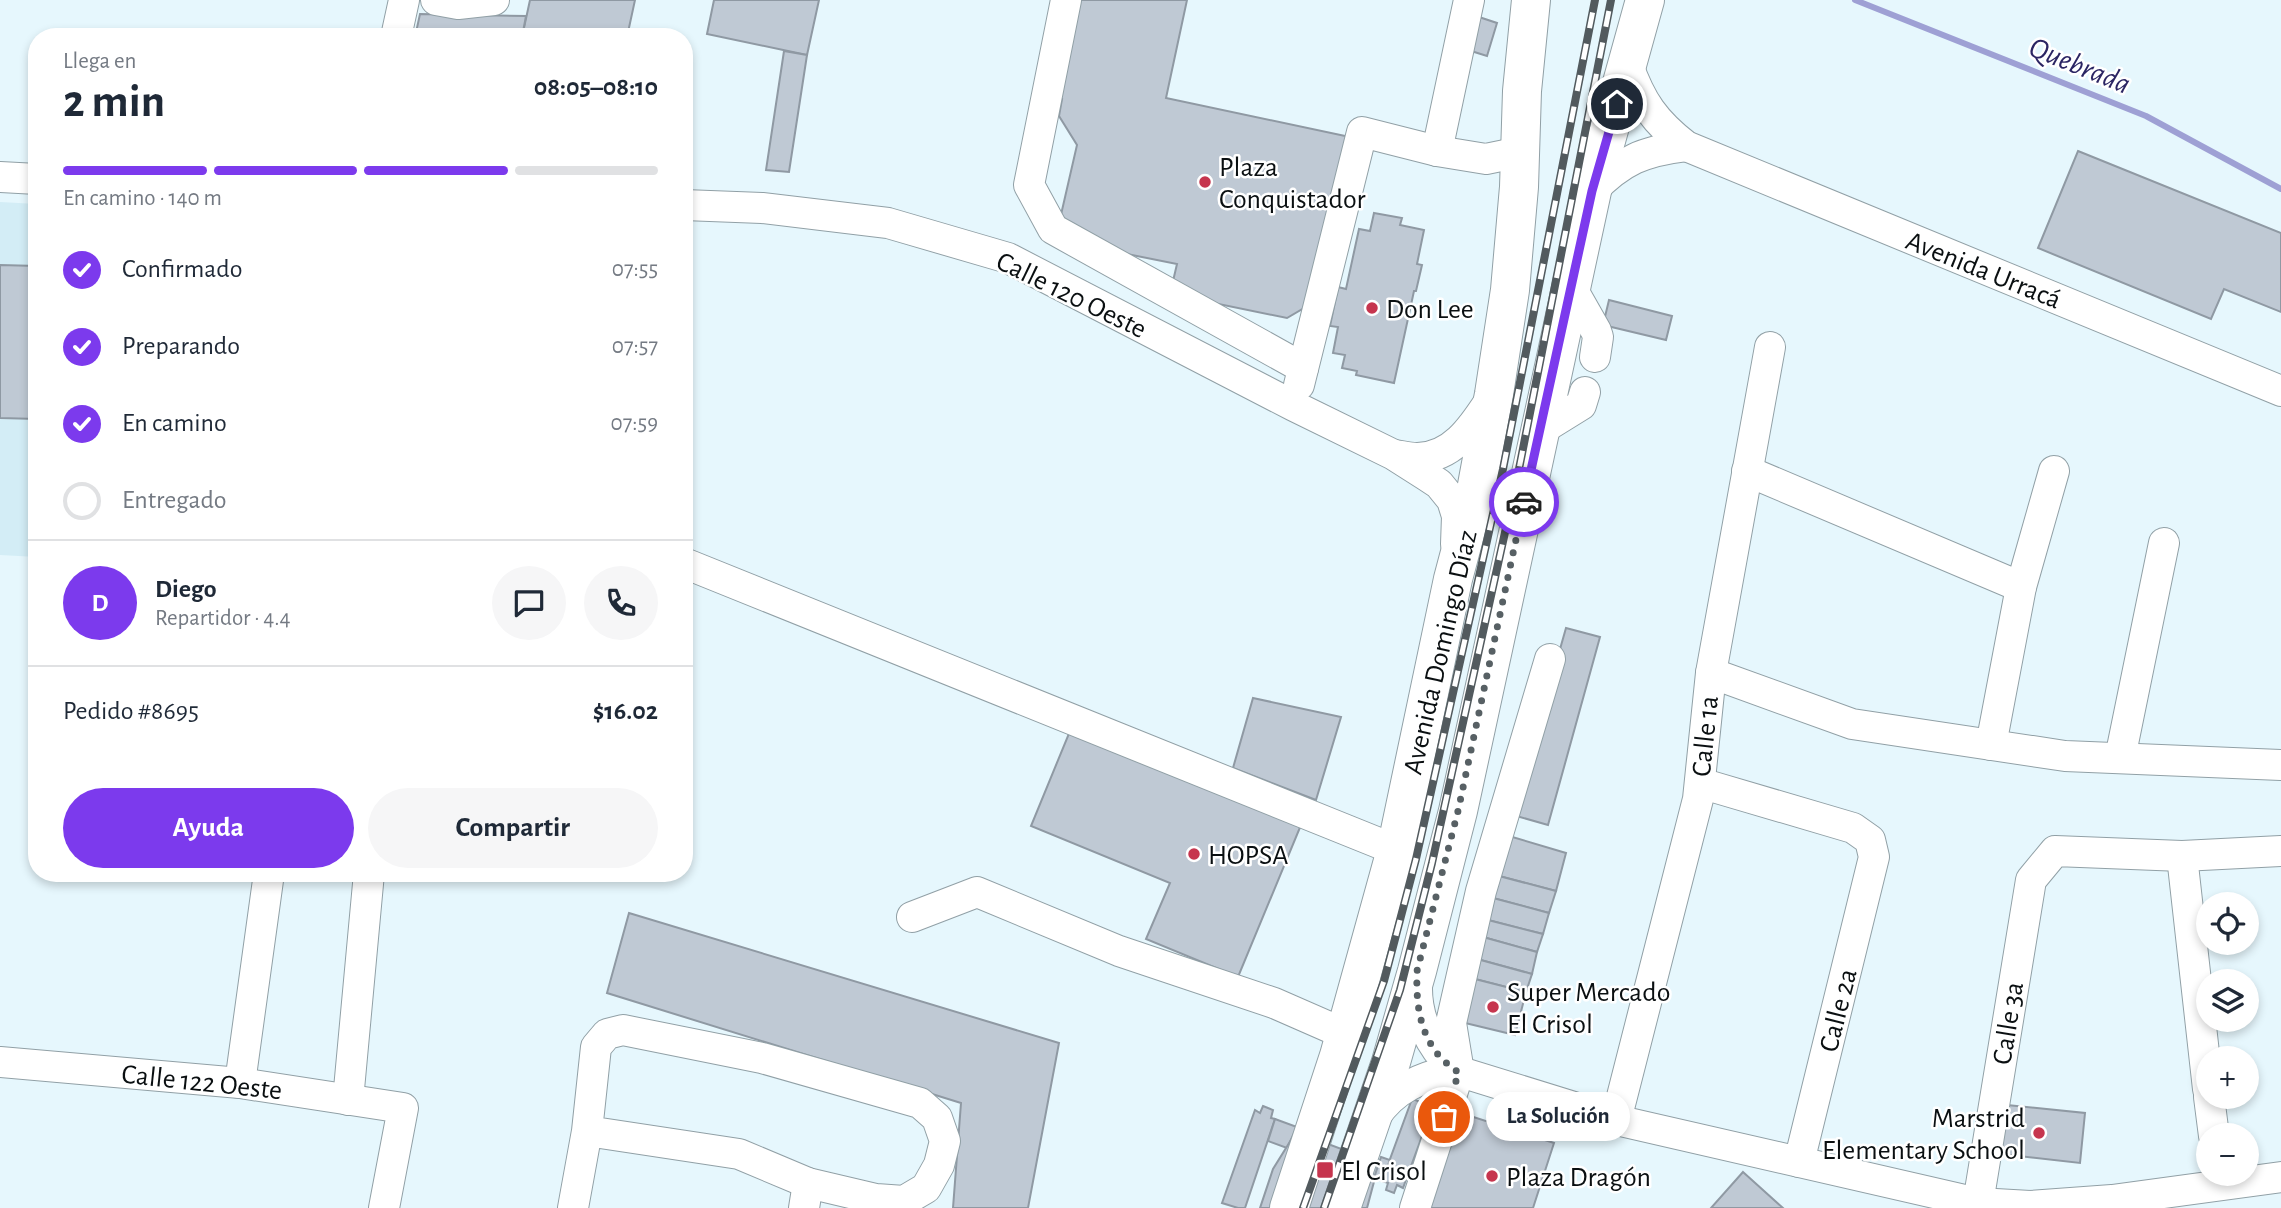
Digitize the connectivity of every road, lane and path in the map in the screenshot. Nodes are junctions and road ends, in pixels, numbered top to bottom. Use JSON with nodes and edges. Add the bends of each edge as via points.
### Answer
{"nodes":[{"id":1,"x":404,"y":0,"type":"edge"},
{"id":2,"x":436,"y":0,"type":"edge"},
{"id":3,"x":494,"y":0,"type":"edge"},
{"id":4,"x":1066,"y":0,"type":"edge"},
{"id":5,"x":1469,"y":0,"type":"edge"},
{"id":6,"x":1531,"y":0,"type":"edge"},
{"id":7,"x":1554,"y":0,"type":"edge"},
{"id":8,"x":1630,"y":0,"type":"edge"},
{"id":9,"x":1645,"y":0,"type":"edge"},
{"id":10,"x":398,"y":28,"type":"edge"},
{"id":11,"x":1628,"y":65,"type":"junction"},
{"id":12,"x":1522,"y":91,"type":"junction"},
{"id":13,"x":1686,"y":146,"type":"junction"},
{"id":14,"x":1437,"y":151,"type":"junction"},
{"id":15,"x":1520,"y":152,"type":"junction"},
{"id":16,"x":0,"y":177,"type":"edge"},
{"id":17,"x":28,"y":179,"type":"edge"},
{"id":18,"x":1592,"y":191,"type":"junction"},
{"id":19,"x":693,"y":205,"type":"edge"},
{"id":20,"x":1571,"y":287,"type":"junction"},
{"id":21,"x":1770,"y":347,"type":"dead end"},
{"id":22,"x":1595,"y":357,"type":"dead end"},
{"id":23,"x":1303,"y":368,"type":"junction"},
{"id":24,"x":2281,"y":391,"type":"edge"},
{"id":25,"x":1586,"y":392,"type":"dead end"},
{"id":26,"x":1494,"y":394,"type":"junction"},
{"id":27,"x":1294,"y":406,"type":"junction"},
{"id":28,"x":1539,"y":431,"type":"junction"},
{"id":29,"x":1394,"y":455,"type":"junction"},
{"id":30,"x":1747,"y":471,"type":"junction"},
{"id":31,"x":2054,"y":471,"type":"dead end"},
{"id":32,"x":2164,"y":543,"type":"dead end"},
{"id":33,"x":693,"y":567,"type":"edge"},
{"id":34,"x":1453,"y":579,"type":"junction"},
{"id":35,"x":2021,"y":587,"type":"junction"},
{"id":36,"x":1550,"y":659,"type":"dead end"},
{"id":37,"x":1711,"y":673,"type":"junction"},
{"id":38,"x":1991,"y":745,"type":"junction"},
{"id":39,"x":2120,"y":758,"type":"junction"},
{"id":40,"x":2281,"y":765,"type":"edge"},
{"id":41,"x":1700,"y":783,"type":"junction"},
{"id":42,"x":1396,"y":850,"type":"junction"},
{"id":43,"x":2281,"y":851,"type":"edge"},
{"id":44,"x":2182,"y":856,"type":"junction"},
{"id":45,"x":267,"y":882,"type":"edge"},
{"id":46,"x":368,"y":882,"type":"edge"},
{"id":47,"x":1440,"y":882,"type":"junction"},
{"id":48,"x":1482,"y":891,"type":"junction"},
{"id":49,"x":912,"y":917,"type":"dead end"},
{"id":50,"x":1417,"y":971,"type":"junction"},
{"id":51,"x":1345,"y":1034,"type":"junction"},
{"id":52,"x":2203,"y":1046,"type":"edge"},
{"id":53,"x":0,"y":1062,"type":"edge"},
{"id":54,"x":1456,"y":1071,"type":"junction"},
{"id":55,"x":240,"y":1083,"type":"junction"},
{"id":56,"x":348,"y":1100,"type":"junction"},
{"id":57,"x":1616,"y":1120,"type":"junction"},
{"id":58,"x":587,"y":1131,"type":"junction"},
{"id":59,"x":1367,"y":1132,"type":"junction"},
{"id":60,"x":1800,"y":1162,"type":"junction"},
{"id":61,"x":2281,"y":1177,"type":"edge"},
{"id":62,"x":2219,"y":1190,"type":"edge"},
{"id":63,"x":806,"y":1195,"type":"edge"},
{"id":64,"x":1978,"y":1203,"type":"junction"},
{"id":65,"x":2030,"y":1207,"type":"edge"},
{"id":66,"x":384,"y":1208,"type":"edge"},
{"id":67,"x":573,"y":1208,"type":"edge"},
{"id":68,"x":1289,"y":1208,"type":"edge"},
{"id":69,"x":1341,"y":1208,"type":"edge"},
{"id":70,"x":1415,"y":1208,"type":"edge"}],
"edges":[{"from":1,"to":10,"type":"street"},
{"from":2,"to":3,"type":"street","via":[[458,4]]},
{"from":4,"to":23,"type":"street","via":[[1028,185],[1053,229]]},
{"from":5,"to":14,"type":"street"},
{"from":6,"to":12,"type":"main road","name":"Avenida Domingo Díaz"},
{"from":7,"to":12,"type":"main road","via":[[1546,35]]},
{"from":8,"to":11,"type":"main road"},
{"from":9,"to":11,"type":"main road","name":"Avenida Domingo Díaz"},
{"from":11,"to":13,"type":"street","name":"Avenida Urracá","via":[[1649,112]]},
{"from":11,"to":18,"type":"main road","name":"Avenida Domingo Díaz"},
{"from":12,"to":15,"type":"main road","name":"Avenida Domingo Díaz"},
{"from":13,"to":18,"type":"street","via":[[1634,157]]},
{"from":13,"to":24,"type":"street","name":"Avenida Urracá"},
{"from":14,"to":15,"type":"street","via":[[1486,159]]},
{"from":14,"to":23,"type":"street","via":[[1362,132]]},
{"from":15,"to":26,"type":"main road","name":"Avenida Domingo Díaz","via":[[1510,290]]},
{"from":16,"to":17,"type":"street"},
{"from":18,"to":20,"type":"main road","name":"Avenida Domingo Díaz"},
{"from":19,"to":27,"type":"street","name":"Calle 120 Oeste","via":[[762,208],[888,223],[1008,258]]},
{"from":20,"to":22,"type":"street","via":[[1596,331]]},
{"from":20,"to":28,"type":"main road","name":"Avenida Domingo Díaz"},
{"from":21,"to":30,"type":"street","name":"Calle 1a"},
{"from":23,"to":27,"type":"street"},
{"from":25,"to":28,"type":"street","via":[[1581,405]]},
{"from":26,"to":29,"type":"street","name":"Calle 120 Oeste","via":[[1473,426],[1452,446],[1418,458]]},
{"from":26,"to":34,"type":"main road","name":"Avenida Domingo Díaz","via":[[1475,496]]},
{"from":27,"to":29,"type":"street","name":"Calle 120 Oeste"},
{"from":28,"to":47,"type":"main road","name":"Avenida Domingo Díaz"},
{"from":29,"to":34,"type":"street","name":"Calle 120 Oeste","via":[[1439,484],[1452,500],[1457,516]]},
{"from":30,"to":35,"type":"street"},
{"from":30,"to":37,"type":"street","name":"Calle 1a"},
{"from":31,"to":35,"type":"street"},
{"from":32,"to":39,"type":"street"},
{"from":33,"to":42,"type":"street"},
{"from":34,"to":42,"type":"main road","name":"Avenida Domingo Díaz"},
{"from":35,"to":38,"type":"street"},
{"from":36,"to":48,"type":"street"},
{"from":37,"to":38,"type":"street","via":[[1852,724]]},
{"from":37,"to":41,"type":"street","name":"Calle 1a"},
{"from":38,"to":39,"type":"street","via":[[2065,756]]},
{"from":39,"to":40,"type":"street"},
{"from":41,"to":57,"type":"street","name":"Calle 1a"},
{"from":41,"to":60,"type":"street","name":"Calle 2a","via":[[1853,828],[1870,840],[1874,858]]},
{"from":42,"to":51,"type":"main road","name":"Avenida Domingo Díaz"},
{"from":43,"to":44,"type":"street"},
{"from":44,"to":52,"type":"street"},
{"from":44,"to":64,"type":"street","name":"Calle 3a","via":[[2055,851],[2031,880]]},
{"from":45,"to":55,"type":"street"},
{"from":46,"to":56,"type":"street"},
{"from":47,"to":48,"type":"street"},
{"from":47,"to":50,"type":"main road","name":"Avenida Domingo Díaz"},
{"from":48,"to":54,"type":"street","via":[[1451,1023]]},
{"from":49,"to":51,"type":"street","via":[[977,892],[1119,951],[1274,1003]]},
{"from":50,"to":54,"type":"street","via":[[1420,1016],[1427,1036]]},
{"from":50,"to":59,"type":"main road","name":"Avenida Domingo Díaz"},
{"from":51,"to":68,"type":"main road","name":"Avenida Domingo Díaz"},
{"from":53,"to":55,"type":"street","name":"Calle 122 Oeste"},
{"from":54,"to":57,"type":"street"},
{"from":54,"to":59,"type":"street","via":[[1411,1083],[1393,1096]]},
{"from":54,"to":70,"type":"street"},
{"from":55,"to":56,"type":"street","name":"Calle 122 Oeste"},
{"from":56,"to":66,"type":"street","name":"Calle 122 Oeste","via":[[403,1108]]},
{"from":57,"to":60,"type":"street"},
{"from":58,"to":63,"type":"street","via":[[739,1154]]},
{"from":58,"to":63,"type":"street","via":[[596,1047],[607,1034],[623,1030],[762,1058],[920,1102],[937,1118],[945,1141],[939,1165],[926,1188],[904,1201]]},
{"from":58,"to":67,"type":"street"},
{"from":59,"to":69,"type":"main road","name":"Avenida Domingo Díaz"},
{"from":60,"to":64,"type":"street"},
{"from":61,"to":62,"type":"street"},
{"from":62,"to":65,"type":"street"},
{"from":64,"to":65,"type":"street"}]}
